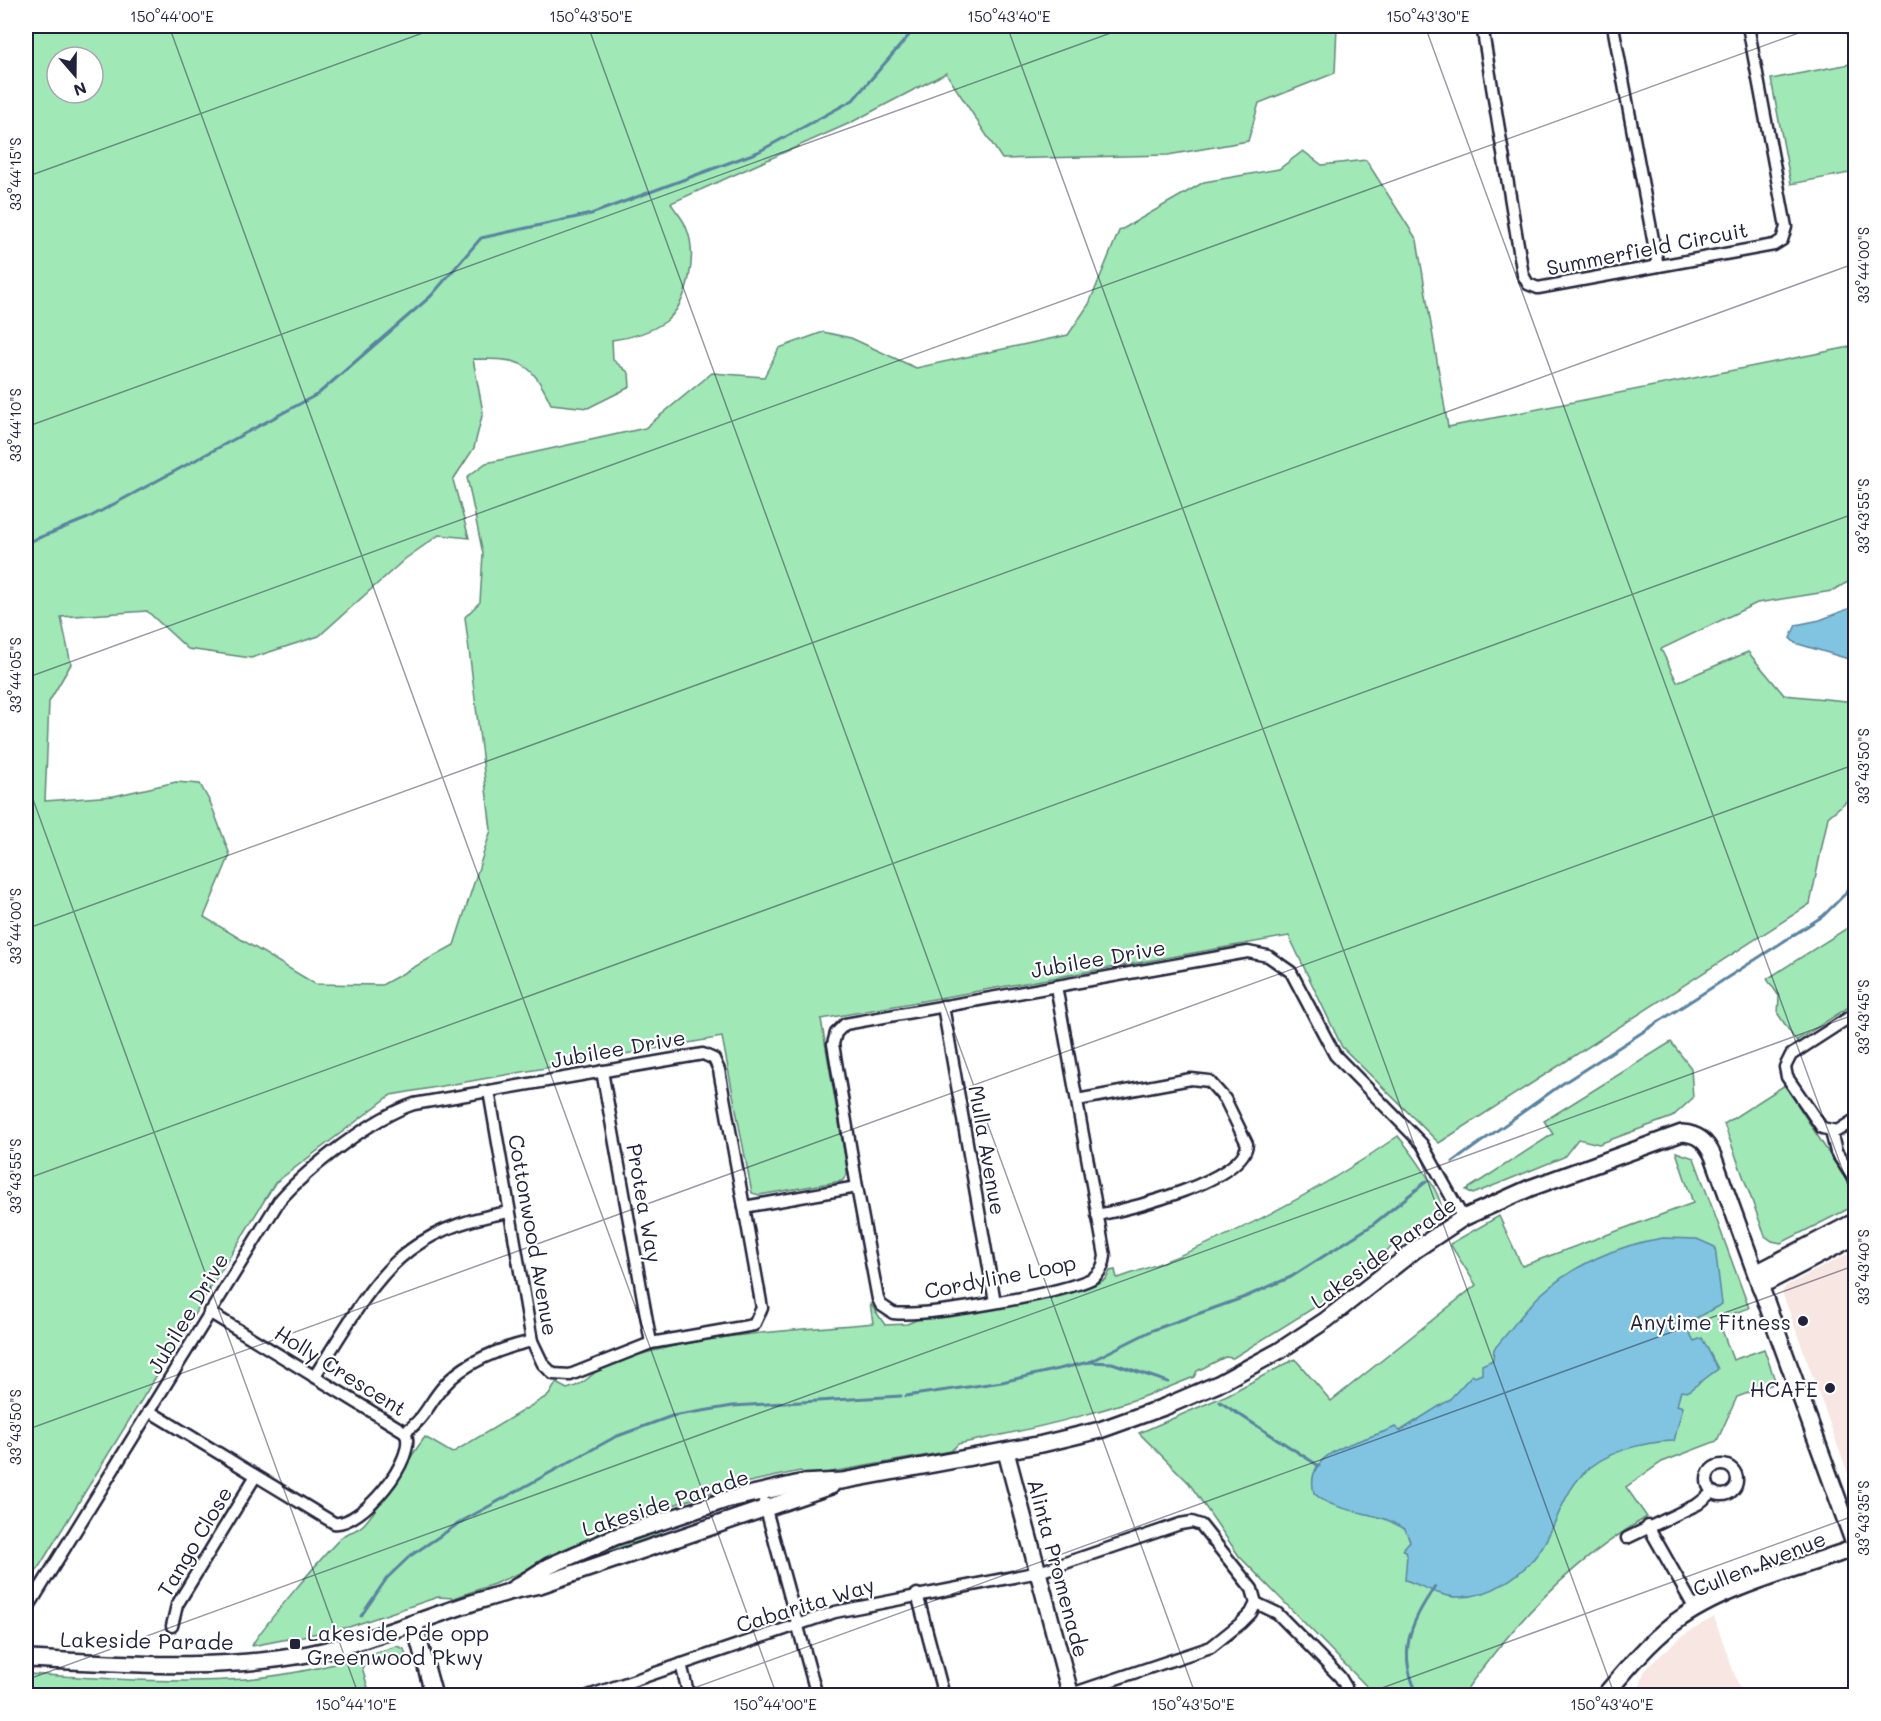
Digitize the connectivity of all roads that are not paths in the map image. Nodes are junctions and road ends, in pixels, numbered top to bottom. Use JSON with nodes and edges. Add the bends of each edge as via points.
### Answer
{"nodes":[{"id":1,"x":1482,"y":26,"type":"edge"},
{"id":2,"x":1613,"y":26,"type":"edge"},
{"id":3,"x":1748,"y":26,"type":"edge"},
{"id":4,"x":1658,"y":266,"type":"junction"},
{"id":5,"x":1056,"y":986,"type":"junction"},
{"id":6,"x":943,"y":1005,"type":"junction"},
{"id":7,"x":1856,"y":1013,"type":"edge"},
{"id":8,"x":602,"y":1071,"type":"junction"},
{"id":9,"x":489,"y":1091,"type":"junction"},
{"id":10,"x":1077,"y":1100,"type":"junction"},
{"id":11,"x":1856,"y":1119,"type":"edge"},
{"id":12,"x":1831,"y":1131,"type":"junction"},
{"id":13,"x":1856,"y":1182,"type":"edge"},
{"id":14,"x":858,"y":1187,"type":"junction"},
{"id":15,"x":744,"y":1207,"type":"junction"},
{"id":16,"x":509,"y":1212,"type":"junction"},
{"id":17,"x":1097,"y":1215,"type":"junction"},
{"id":18,"x":1463,"y":1218,"type":"junction"},
{"id":19,"x":1856,"y":1221,"type":"edge"},
{"id":20,"x":1856,"y":1236,"type":"edge"},
{"id":21,"x":1758,"y":1279,"type":"junction"},
{"id":22,"x":995,"y":1302,"type":"junction"},
{"id":23,"x":209,"y":1312,"type":"junction"},
{"id":24,"x":532,"y":1341,"type":"junction"},
{"id":25,"x":651,"y":1343,"type":"junction"},
{"id":26,"x":314,"y":1377,"type":"junction"},
{"id":27,"x":149,"y":1411,"type":"junction"},
{"id":28,"x":405,"y":1432,"type":"junction"},
{"id":29,"x":1006,"y":1452,"type":"junction"},
{"id":30,"x":255,"y":1477,"type":"junction"},
{"id":31,"x":842,"y":1481,"type":"junction"},
{"id":32,"x":761,"y":1492,"type":"junction"},
{"id":33,"x":1713,"y":1492,"type":"dead end"},
{"id":34,"x":766,"y":1508,"type":"junction"},
{"id":35,"x":1648,"y":1526,"type":"junction"},
{"id":36,"x":1627,"y":1538,"type":"dead end"},
{"id":37,"x":1855,"y":1548,"type":"edge"},
{"id":38,"x":1039,"y":1572,"type":"junction"},
{"id":39,"x":510,"y":1591,"type":"junction"},
{"id":40,"x":917,"y":1594,"type":"junction"},
{"id":41,"x":1256,"y":1602,"type":"junction"},
{"id":42,"x":1695,"y":1610,"type":"junction"},
{"id":43,"x":26,"y":1611,"type":"edge"},
{"id":44,"x":414,"y":1623,"type":"junction"},
{"id":45,"x":798,"y":1624,"type":"junction"},
{"id":46,"x":172,"y":1626,"type":"dead end"},
{"id":47,"x":26,"y":1659,"type":"edge"},
{"id":48,"x":681,"y":1664,"type":"junction"},
{"id":49,"x":434,"y":1695,"type":"edge"},
{"id":50,"x":588,"y":1695,"type":"edge"},
{"id":51,"x":689,"y":1695,"type":"edge"},
{"id":52,"x":817,"y":1695,"type":"edge"},
{"id":53,"x":944,"y":1695,"type":"edge"},
{"id":54,"x":1071,"y":1695,"type":"edge"},
{"id":55,"x":1346,"y":1695,"type":"edge"},
{"id":56,"x":1604,"y":1695,"type":"edge"}],
"edges":[{"from":1,"to":4,"type":"street","name":"Summerfield Circuit","via":[[1525,281],[1541,288]]},
{"from":2,"to":4,"type":"street"},
{"from":3,"to":4,"type":"street","name":"Summerfield Circuit","via":[[1786,226],[1785,239],[1774,245]]},
{"from":5,"to":6,"type":"street","name":"Jubilee Drive"},
{"from":5,"to":10,"type":"street","name":"Cordyline Loop"},
{"from":5,"to":18,"type":"street","name":"Jubilee Drive","via":[[1248,952],[1276,960],[1297,982],[1342,1064],[1401,1120],[1426,1150]]},
{"from":6,"to":14,"type":"street","name":"Jubilee Drive","via":[[852,1022],[836,1033],[834,1051]]},
{"from":6,"to":22,"type":"street","name":"Mulla Avenue"},
{"from":7,"to":12,"type":"street","via":[[1791,1055],[1785,1067],[1787,1077],[1818,1124]]},
{"from":8,"to":9,"type":"street","name":"Jubilee Drive"},
{"from":8,"to":15,"type":"street","name":"Jubilee Drive","via":[[698,1054],[714,1059]]},
{"from":8,"to":25,"type":"street","name":"Protea Way"},
{"from":9,"to":16,"type":"street","name":"Cottonwood Avenue"},
{"from":9,"to":23,"type":"street","name":"Jubilee Drive","via":[[399,1109],[302,1178],[274,1208]]},
{"from":10,"to":17,"type":"street","name":"Cordyline Loop"},
{"from":10,"to":17,"type":"street","via":[[1191,1079],[1209,1081],[1226,1099],[1247,1144],[1238,1162],[1203,1181],[1138,1207]]},
{"from":11,"to":12,"type":"street"},
{"from":12,"to":13,"type":"street","via":[[1836,1152]]},
{"from":14,"to":15,"type":"street"},
{"from":14,"to":22,"type":"street","name":"Cordyline Loop","via":[[876,1291],[886,1310],[900,1313]]},
{"from":15,"to":25,"type":"street","name":"Cottonwood Avenue","via":[[762,1308],[758,1320],[748,1328]]},
{"from":16,"to":24,"type":"street","name":"Cottonwood Avenue"},
{"from":16,"to":26,"type":"street","via":[[446,1227],[392,1264],[364,1297]]},
{"from":17,"to":22,"type":"street","name":"Cordyline Loop","via":[[1105,1256],[1096,1275],[1067,1286]]},
{"from":18,"to":21,"type":"street","name":"Lakeside Parade","via":[[1541,1184],[1671,1136],[1693,1134],[1708,1145],[1713,1156]]},
{"from":18,"to":29,"type":"street","name":"Lakeside Parade","via":[[1326,1320],[1244,1371],[1123,1422]]},
{"from":19,"to":21,"type":"street"},
{"from":20,"to":21,"type":"street"},
{"from":21,"to":37,"type":"street","name":"Lakeside Parade"},
{"from":23,"to":26,"type":"street","name":"Holly Crescent"},
{"from":23,"to":27,"type":"street","name":"Jubilee Drive"},
{"from":24,"to":25,"type":"street","name":"Cottonwood Avenue","via":[[547,1370],[564,1377]]},
{"from":24,"to":28,"type":"street","via":[[502,1349],[450,1380],[422,1419]]},
{"from":26,"to":28,"type":"street","name":"Holly Crescent"},
{"from":27,"to":30,"type":"street","name":"Holly Crescent"},
{"from":27,"to":43,"type":"street","name":"Jubilee Drive"},
{"from":28,"to":30,"type":"street","name":"Holly Crescent","via":[[408,1450],[388,1483],[373,1502],[346,1523],[328,1521]]},
{"from":29,"to":31,"type":"street","name":"Lakeside Parade"},
{"from":29,"to":38,"type":"street","name":"Alinta Promenade"},
{"from":30,"to":46,"type":"street","name":"Tango Close","via":[[177,1605]]},
{"from":31,"to":32,"type":"street","name":"Lakeside Parade","via":[[800,1483]]},
{"from":31,"to":34,"type":"street","name":"Lakeside Parade"},
{"from":32,"to":34,"type":"street"},
{"from":32,"to":39,"type":"street","name":"Lakeside Parade","via":[[615,1537],[549,1566]]},
{"from":33,"to":35,"type":"street","via":[[1698,1504]]},
{"from":34,"to":39,"type":"street","name":"Lakeside Parade","via":[[540,1585]]},
{"from":34,"to":45,"type":"street"},
{"from":35,"to":36,"type":"street"},
{"from":35,"to":42,"type":"street"},
{"from":37,"to":42,"type":"street","name":"Cullen Avenue","via":[[1735,1591]]},
{"from":38,"to":40,"type":"street","name":"Cabarita Way"},
{"from":38,"to":41,"type":"street","name":"Cabarita Way","via":[[1192,1522],[1205,1530],[1248,1583]]},
{"from":38,"to":54,"type":"street","name":"Alinta Promenade"},
{"from":39,"to":44,"type":"street","name":"Lakeside Parade"},
{"from":40,"to":45,"type":"street","name":"Cabarita Way","via":[[857,1606]]},
{"from":40,"to":53,"type":"street"},
{"from":41,"to":54,"type":"street","via":[[1241,1623],[1211,1647]]},
{"from":41,"to":55,"type":"street","via":[[1277,1612],[1340,1677]]},
{"from":42,"to":56,"type":"street","name":"Cullen Avenue","via":[[1656,1638]]},
{"from":44,"to":47,"type":"street","name":"Lakeside Parade","via":[[328,1650],[254,1662],[190,1665]]},
{"from":44,"to":49,"type":"street"},
{"from":45,"to":48,"type":"street","name":"Cabarita Way"},
{"from":45,"to":52,"type":"street"},
{"from":48,"to":50,"type":"street","name":"Cabarita Way"},
{"from":48,"to":51,"type":"street"}]}
